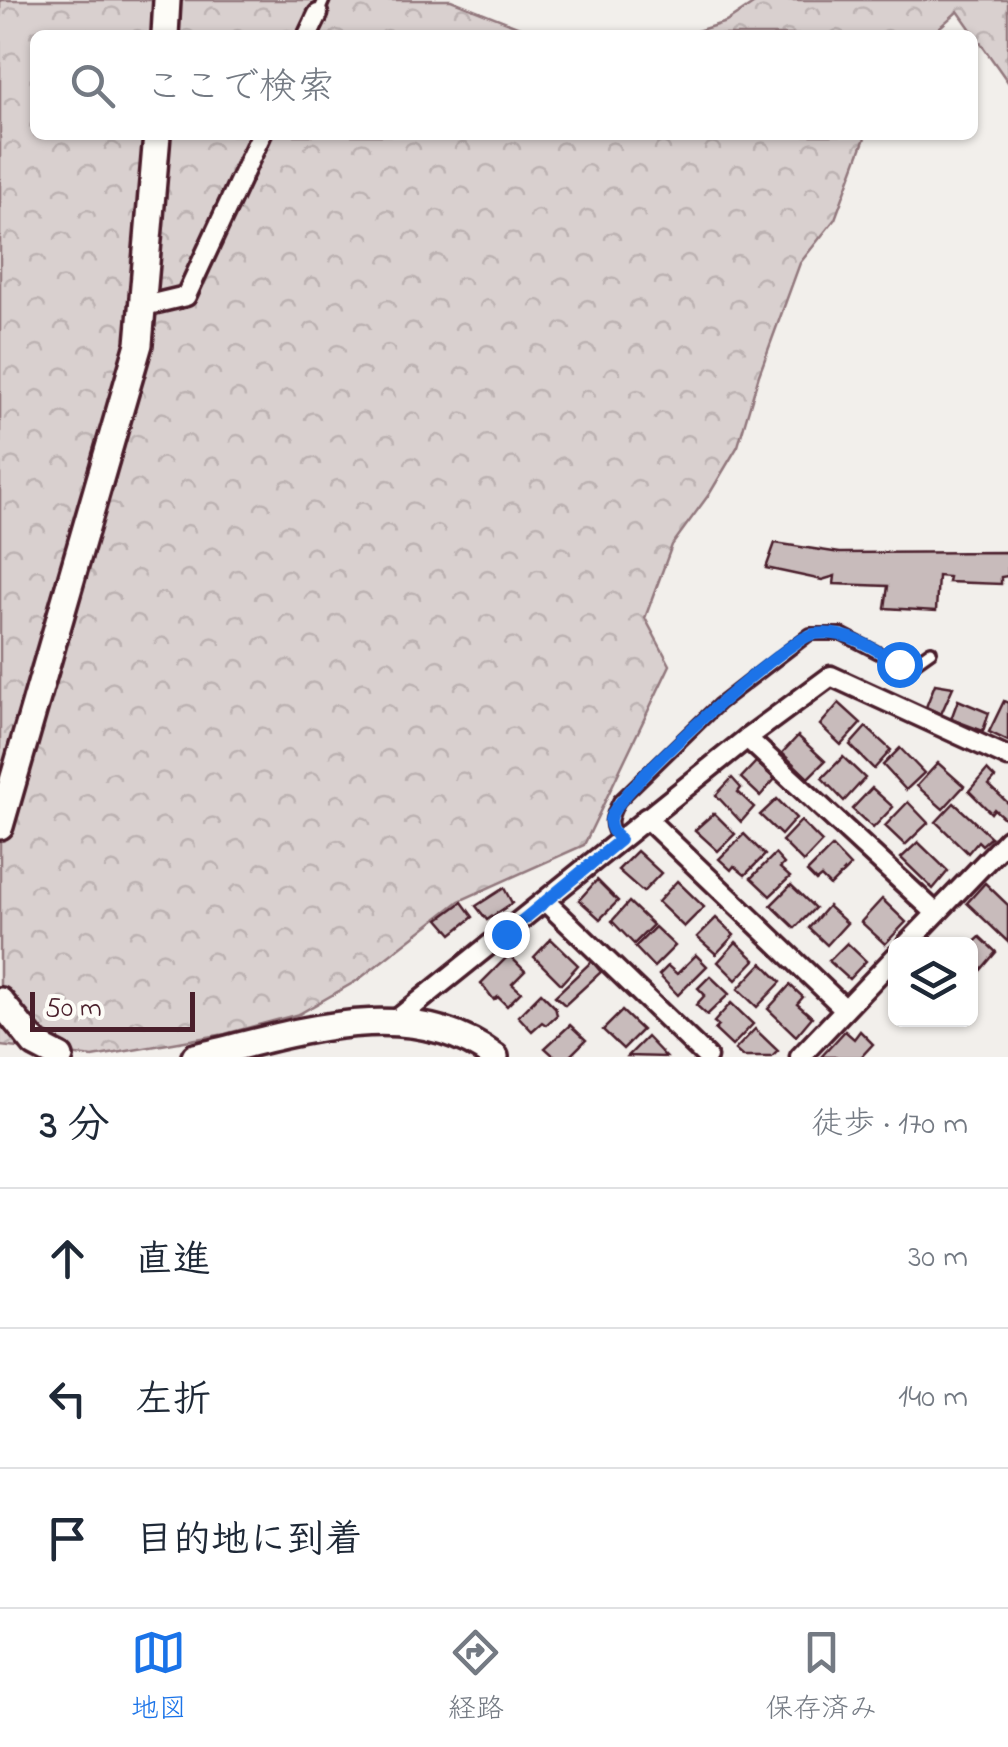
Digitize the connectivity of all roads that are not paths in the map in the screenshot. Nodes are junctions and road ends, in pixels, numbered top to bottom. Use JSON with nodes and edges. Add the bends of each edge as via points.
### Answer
{"nodes":[{"id":1,"x":168,"y":0,"type":"edge"},
{"id":2,"x":321,"y":7,"type":"edge"},
{"id":3,"x":165,"y":30,"type":"edge"},
{"id":4,"x":310,"y":30,"type":"edge"},
{"id":5,"x":157,"y":140,"type":"edge"},
{"id":6,"x":259,"y":140,"type":"edge"},
{"id":7,"x":144,"y":306,"type":"junction"},
{"id":8,"x":931,"y":651,"type":"dead end"},
{"id":9,"x":747,"y":738,"type":"junction"},
{"id":10,"x":1008,"y":757,"type":"edge"},
{"id":11,"x":646,"y":818,"type":"junction"},
{"id":12,"x":0,"y":826,"type":"edge"},
{"id":13,"x":1008,"y":839,"type":"edge"},
{"id":14,"x":620,"y":840,"type":"junction"},
{"id":15,"x":546,"y":902,"type":"junction"},
{"id":16,"x":936,"y":914,"type":"junction"},
{"id":17,"x":914,"y":937,"type":"edge"},
{"id":18,"x":888,"y":964,"type":"edge"},
{"id":19,"x":0,"y":1001,"type":"edge"},
{"id":20,"x":845,"y":1010,"type":"junction"},
{"id":21,"x":396,"y":1020,"type":"junction"},
{"id":22,"x":60,"y":1057,"type":"edge"},
{"id":23,"x":195,"y":1057,"type":"edge"},
{"id":24,"x":495,"y":1057,"type":"edge"},
{"id":25,"x":707,"y":1057,"type":"edge"},
{"id":26,"x":800,"y":1057,"type":"edge"}],
"edges":[{"from":1,"to":3,"type":"street"},
{"from":2,"to":4,"type":"street"},
{"from":5,"to":7,"type":"street"},
{"from":6,"to":7,"type":"street","via":[[186,296]]},
{"from":7,"to":12,"type":"street","via":[[139,344]]},
{"from":8,"to":14,"type":"lane","via":[[899,664],[842,634],[810,634],[719,704],[619,801],[610,820]]},
{"from":9,"to":10,"type":"street","via":[[830,676]]},
{"from":9,"to":11,"type":"street"},
{"from":9,"to":16,"type":"street"},
{"from":11,"to":14,"type":"street"},
{"from":11,"to":20,"type":"street"},
{"from":13,"to":16,"type":"street"},
{"from":14,"to":15,"type":"street"},
{"from":15,"to":21,"type":"street"},
{"from":15,"to":25,"type":"street"},
{"from":16,"to":17,"type":"street"},
{"from":18,"to":20,"type":"street"},
{"from":19,"to":22,"type":"street","via":[[34,1044]]},
{"from":20,"to":26,"type":"street"},
{"from":21,"to":23,"type":"street","via":[[330,1026]]},
{"from":21,"to":24,"type":"street","via":[[457,1035]]}]}
